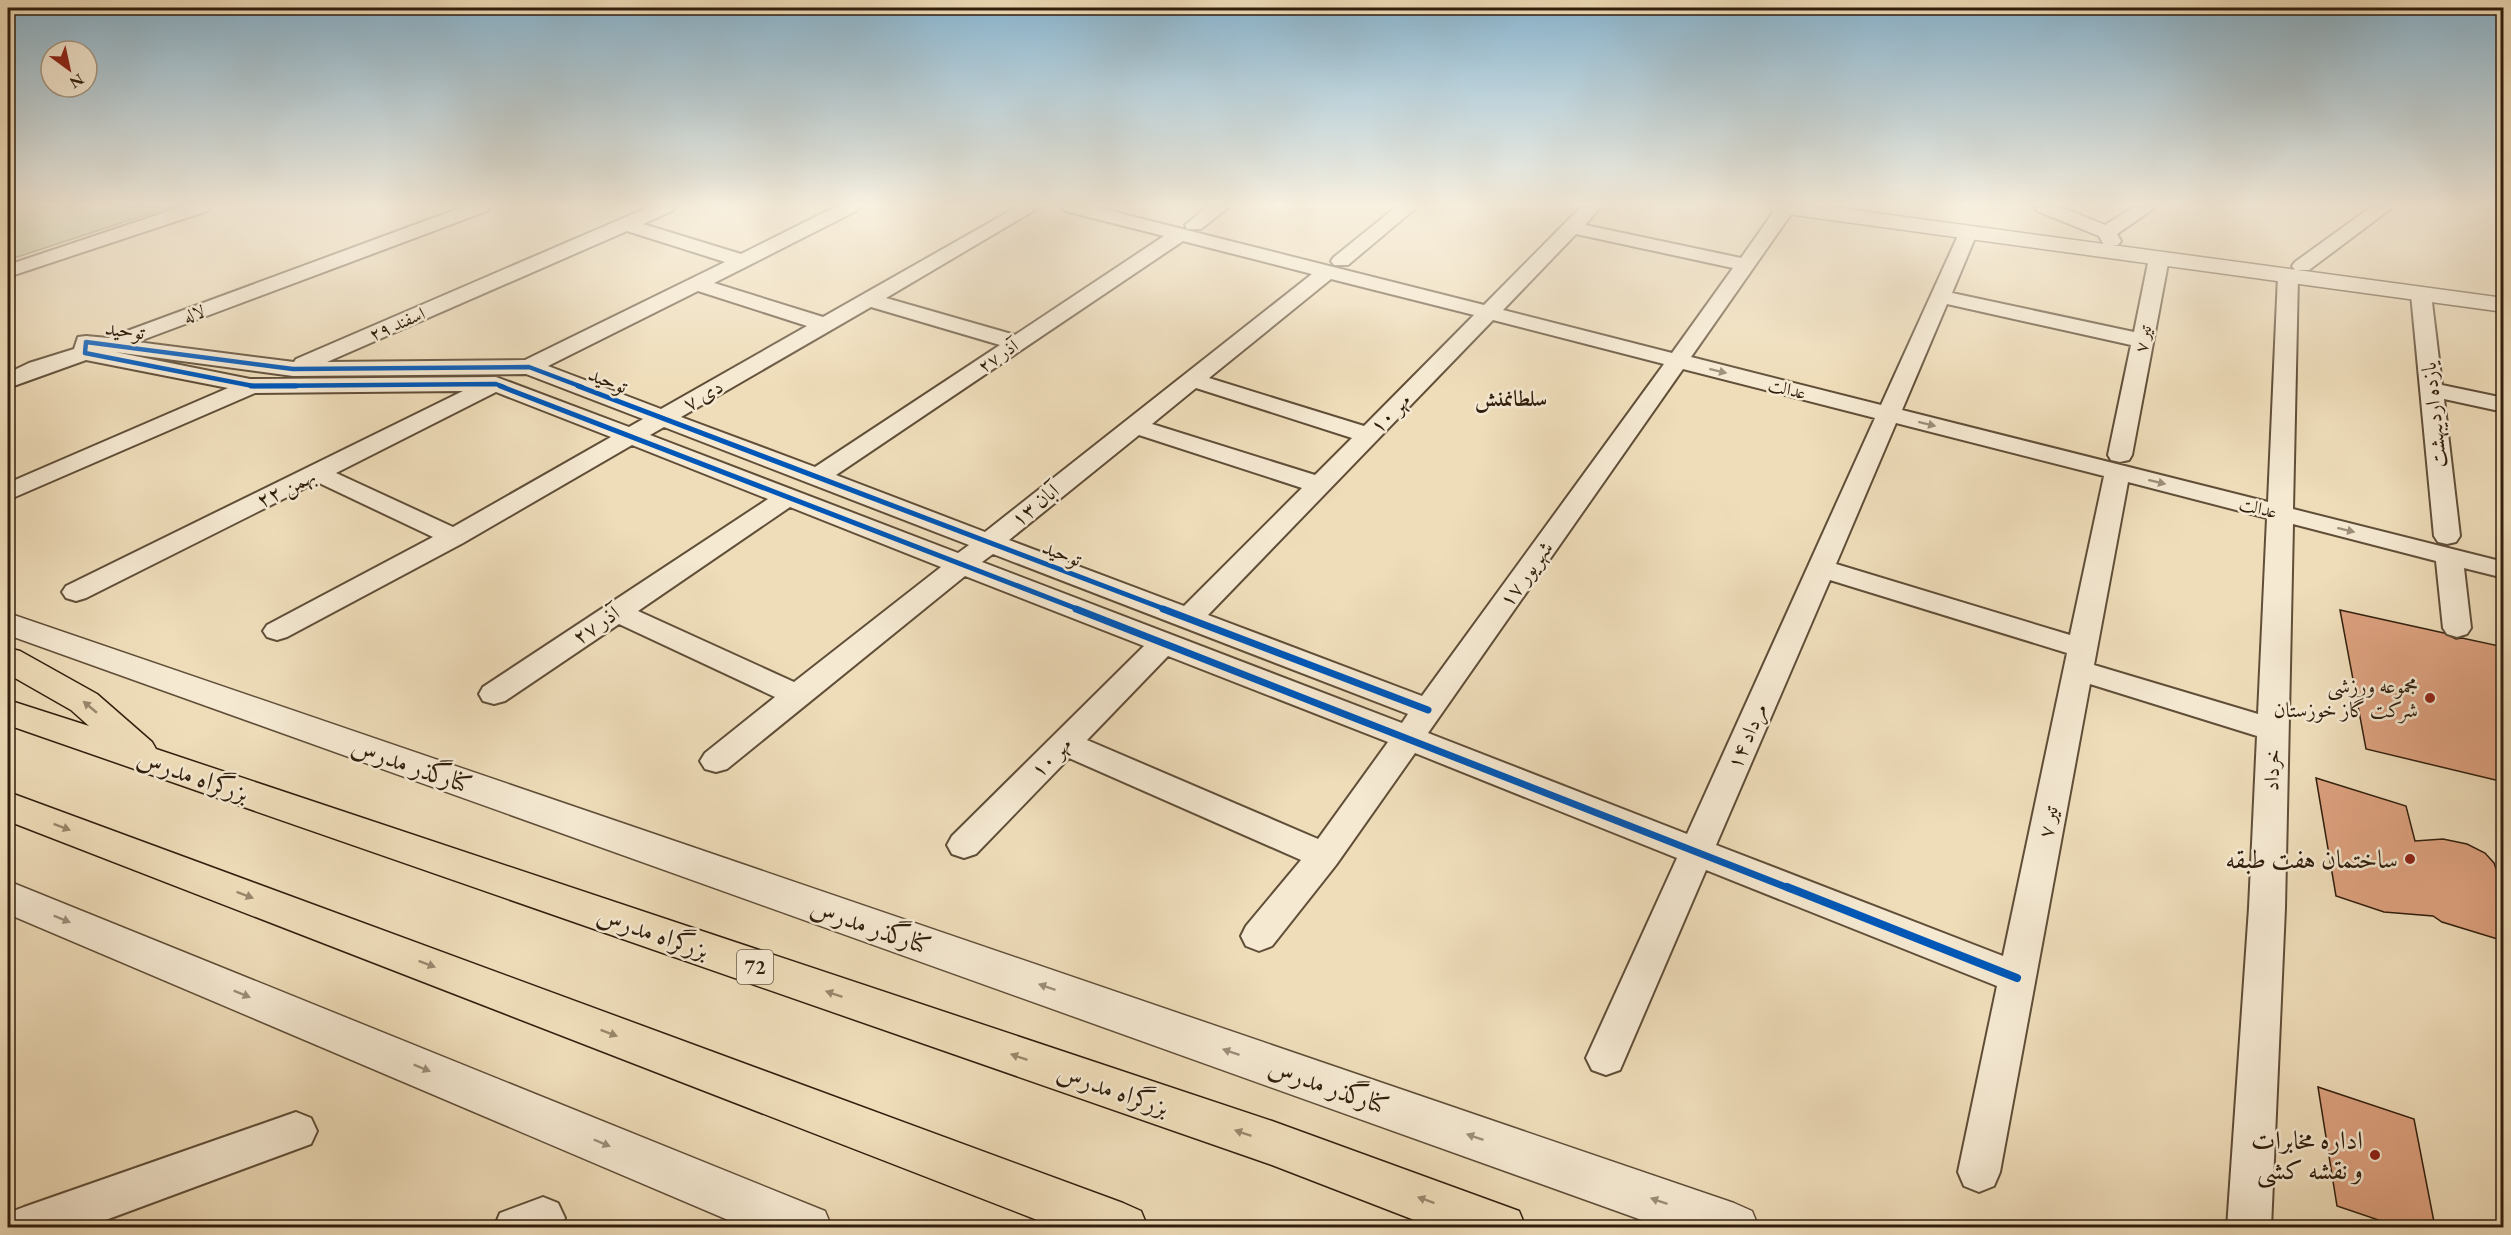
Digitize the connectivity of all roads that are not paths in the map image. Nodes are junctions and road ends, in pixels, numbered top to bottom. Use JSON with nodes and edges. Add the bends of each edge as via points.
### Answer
{"nodes":[{"id":1,"x":27,"y":265,"type":"edge"},
{"id":2,"x":304,"y":265,"type":"edge"},
{"id":3,"x":321,"y":265,"type":"edge"},
{"id":4,"x":535,"y":265,"type":"edge"},
{"id":5,"x":736,"y":265,"type":"edge"},
{"id":6,"x":931,"y":265,"type":"edge"},
{"id":7,"x":1135,"y":265,"type":"edge"},
{"id":8,"x":1325,"y":265,"type":"edge"},
{"id":9,"x":1337,"y":265,"type":"edge"},
{"id":10,"x":1536,"y":265,"type":"edge"},
{"id":11,"x":1746,"y":265,"type":"edge"},
{"id":12,"x":1955,"y":265,"type":"edge"},
{"id":13,"x":2158,"y":265,"type":"edge"},
{"id":14,"x":2228,"y":265,"type":"edge"},
{"id":15,"x":2261,"y":265,"type":"edge"},
{"id":16,"x":2304,"y":265,"type":"edge"},
{"id":17,"x":1334,"y":267,"type":"junction"},
{"id":18,"x":8,"y":271,"type":"edge"},
{"id":19,"x":2295,"y":271,"type":"junction"},
{"id":20,"x":697,"y":284,"type":"junction"},
{"id":21,"x":2504,"y":292,"type":"edge"},
{"id":22,"x":2421,"y":294,"type":"junction"},
{"id":23,"x":1941,"y":297,"type":"junction"},
{"id":24,"x":870,"y":300,"type":"junction"},
{"id":25,"x":2504,"y":305,"type":"edge"},
{"id":26,"x":1494,"y":307,"type":"junction"},
{"id":27,"x":825,"y":325,"type":"junction"},
{"id":28,"x":2143,"y":341,"type":"junction"},
{"id":29,"x":1018,"y":343,"type":"junction"},
{"id":30,"x":94,"y":346,"type":"junction"},
{"id":31,"x":1683,"y":354,"type":"junction"},
{"id":32,"x":8,"y":365,"type":"edge"},
{"id":33,"x":529,"y":367,"type":"junction"},
{"id":34,"x":293,"y":369,"type":"junction"},
{"id":35,"x":8,"y":381,"type":"edge"},
{"id":36,"x":1192,"y":381,"type":"junction"},
{"id":37,"x":496,"y":384,"type":"junction"},
{"id":38,"x":254,"y":386,"type":"junction"},
{"id":39,"x":2431,"y":389,"type":"junction"},
{"id":40,"x":2504,"y":405,"type":"edge"},
{"id":41,"x":1892,"y":407,"type":"junction"},
{"id":42,"x":662,"y":418,"type":"junction"},
{"id":43,"x":1135,"y":426,"type":"junction"},
{"id":44,"x":1368,"y":435,"type":"junction"},
{"id":45,"x":631,"y":436,"type":"junction"},
{"id":46,"x":2118,"y":463,"type":"junction"},
{"id":47,"x":317,"y":473,"type":"junction"},
{"id":48,"x":817,"y":477,"type":"junction"},
{"id":49,"x":1319,"y":485,"type":"junction"},
{"id":50,"x":8,"y":492,"type":"edge"},
{"id":51,"x":788,"y":497,"type":"junction"},
{"id":52,"x":2280,"y":504,"type":"junction"},
{"id":53,"x":454,"y":537,"type":"junction"},
{"id":54,"x":989,"y":543,"type":"junction"},
{"id":55,"x":2448,"y":546,"type":"junction"},
{"id":56,"x":2504,"y":550,"type":"edge"},
{"id":57,"x":962,"y":564,"type":"junction"},
{"id":58,"x":1821,"y":568,"type":"junction"},
{"id":59,"x":2504,"y":570,"type":"edge"},
{"id":60,"x":76,"y":592,"type":"dead end"},
{"id":61,"x":616,"y":612,"type":"junction"},
{"id":62,"x":1188,"y":618,"type":"junction"},
{"id":63,"x":8,"y":624,"type":"edge"},
{"id":64,"x":2457,"y":628,"type":"dead end"},
{"id":65,"x":277,"y":632,"type":"dead end"},
{"id":66,"x":1164,"y":643,"type":"junction"},
{"id":67,"x":8,"y":659,"type":"edge"},
{"id":68,"x":2080,"y":659,"type":"junction"},
{"id":69,"x":494,"y":694,"type":"dead end"},
{"id":70,"x":798,"y":696,"type":"junction"},
{"id":71,"x":1428,"y":710,"type":"junction"},
{"id":72,"x":8,"y":712,"type":"edge"},
{"id":73,"x":2273,"y":730,"type":"junction"},
{"id":74,"x":1409,"y":738,"type":"junction"},
{"id":75,"x":1065,"y":743,"type":"junction"},
{"id":76,"x":149,"y":760,"type":"junction"},
{"id":77,"x":716,"y":761,"type":"dead end"},
{"id":78,"x":8,"y":806,"type":"edge"},
{"id":79,"x":964,"y":845,"type":"dead end"},
{"id":80,"x":1697,"y":851,"type":"junction"},
{"id":81,"x":1324,"y":856,"type":"junction"},
{"id":82,"x":8,"y":897,"type":"edge"},
{"id":83,"x":1258,"y":936,"type":"dead end"},
{"id":84,"x":2017,"y":978,"type":"junction"},
{"id":85,"x":1606,"y":1058,"type":"dead end"},
{"id":86,"x":296,"y":1131,"type":"dead end"},
{"id":87,"x":1979,"y":1172,"type":"dead end"},
{"id":88,"x":24,"y":1227,"type":"edge"},
{"id":89,"x":807,"y":1227,"type":"edge"},
{"id":90,"x":1123,"y":1227,"type":"edge"},
{"id":91,"x":1501,"y":1227,"type":"edge"},
{"id":92,"x":1734,"y":1227,"type":"edge"},
{"id":93,"x":2249,"y":1227,"type":"edge"}],
"edges":[{"from":1,"to":18,"type":"street"},
{"from":2,"to":30,"type":"street","name":"لاله"},
{"from":3,"to":30,"type":"street","name":"لاله"},
{"from":4,"to":34,"type":"street","name":"۲۹ اسفند"},
{"from":5,"to":20,"type":"street"},
{"from":6,"to":24,"type":"street","name":"۷ دی"},
{"from":7,"to":29,"type":"street","name":"۲۷ آذر"},
{"from":8,"to":17,"type":"street","name":"عدالت"},
{"from":9,"to":17,"type":"street","name":"۱۳ آبان"},
{"from":10,"to":26,"type":"street","name":"۱۰ مهر"},
{"from":11,"to":31,"type":"street","name":"۱۷ شهریور"},
{"from":12,"to":23,"type":"street","name":"۱۴ مرداد"},
{"from":13,"to":28,"type":"street","name":"۷ تیر"},
{"from":14,"to":19,"type":"street"},
{"from":15,"to":19,"type":"street"},
{"from":16,"to":19,"type":"street"},
{"from":17,"to":26,"type":"street","name":"عدالت"},
{"from":17,"to":36,"type":"street","name":"۱۳ آبان"},
{"from":19,"to":21,"type":"street"},
{"from":19,"to":22,"type":"street"},
{"from":19,"to":52,"type":"street","name":"خرداد"},
{"from":20,"to":27,"type":"street"},
{"from":20,"to":33,"type":"street"},
{"from":22,"to":25,"type":"street"},
{"from":22,"to":39,"type":"street","name":"یازده اردیبهشت"},
{"from":23,"to":28,"type":"street"},
{"from":23,"to":41,"type":"street","name":"۱۴ مرداد"},
{"from":24,"to":27,"type":"street","name":"۷ دی"},
{"from":24,"to":29,"type":"street"},
{"from":26,"to":31,"type":"street","name":"عدالت"},
{"from":26,"to":44,"type":"street","name":"۱۰ مهر"},
{"from":27,"to":42,"type":"street","name":"۷ دی"},
{"from":28,"to":46,"type":"street","name":"۷ تیر"},
{"from":29,"to":48,"type":"street","name":"۲۷ آذر"},
{"from":30,"to":32,"type":"street","name":"لاله"},
{"from":30,"to":34,"type":"street","name":"توحید"},
{"from":30,"to":35,"type":"street","name":"لاله"},
{"from":30,"to":38,"type":"street","name":"توحید"},
{"from":31,"to":41,"type":"street","name":"عدالت"},
{"from":31,"to":71,"type":"street","name":"۱۷ شهریور"},
{"from":33,"to":34,"type":"street","name":"توحید"},
{"from":33,"to":42,"type":"street","name":"توحید"},
{"from":34,"to":38,"type":"street","name":"۲۹ اسفند"},
{"from":36,"to":43,"type":"street","name":"۱۳ آبان"},
{"from":36,"to":44,"type":"street"},
{"from":37,"to":38,"type":"street","name":"توحید"},
{"from":37,"to":45,"type":"street","name":"توحید"},
{"from":37,"to":47,"type":"street","name":"۲۲ بهمن"},
{"from":38,"to":50,"type":"street"},
{"from":39,"to":40,"type":"street"},
{"from":39,"to":55,"type":"street","name":"یازده اردیبهشت"},
{"from":41,"to":46,"type":"street","name":"عدالت"},
{"from":41,"to":58,"type":"street","name":"۱۴ مرداد"},
{"from":42,"to":45,"type":"street","name":"۷ دی"},
{"from":42,"to":48,"type":"street","name":"توحید"},
{"from":43,"to":49,"type":"street"},
{"from":43,"to":54,"type":"street","name":"۱۳ آبان"},
{"from":44,"to":49,"type":"street","name":"۱۰ مهر"},
{"from":45,"to":51,"type":"street","name":"توحید"},
{"from":45,"to":53,"type":"street","name":"۷ دی"},
{"from":46,"to":52,"type":"street","name":"عدالت"},
{"from":46,"to":68,"type":"street","name":"۷ تیر"},
{"from":47,"to":53,"type":"street"},
{"from":47,"to":60,"type":"street","name":"۲۲ بهمن"},
{"from":48,"to":54,"type":"street","name":"توحید"},
{"from":49,"to":62,"type":"street","name":"۱۰ مهر"},
{"from":51,"to":57,"type":"street","name":"توحید"},
{"from":51,"to":61,"type":"street","name":"۲۷ آذر"},
{"from":52,"to":55,"type":"street","name":"عدالت"},
{"from":52,"to":73,"type":"street","name":"خرداد"},
{"from":53,"to":65,"type":"street","name":"۷ دی"},
{"from":54,"to":57,"type":"street","name":"۱۳ آبان"},
{"from":54,"to":62,"type":"street","name":"توحید"},
{"from":55,"to":56,"type":"street","name":"عدالت"},
{"from":55,"to":59,"type":"street","name":"عدالت"},
{"from":55,"to":64,"type":"street","name":"یازده اردیبهشت"},
{"from":57,"to":66,"type":"street","name":"توحید"},
{"from":57,"to":70,"type":"street","name":"۱۳ آبان"},
{"from":58,"to":68,"type":"street"},
{"from":58,"to":80,"type":"street","name":"۱۴ مرداد"},
{"from":61,"to":69,"type":"street","name":"۲۷ آذر"},
{"from":61,"to":70,"type":"street"},
{"from":62,"to":71,"type":"street","name":"توحید"},
{"from":92,"to":63,"type":"street","name":"کنارگذر مدرس","one_way":true},
{"from":66,"to":74,"type":"street","name":"توحید"},
{"from":66,"to":75,"type":"street","name":"۱۰ مهر"},
{"from":76,"to":67,"type":"highway","one_way":true,"via":[[84,702]]},
{"from":68,"to":73,"type":"street"},
{"from":68,"to":84,"type":"street","name":"۷ تیر"},
{"from":70,"to":77,"type":"street","name":"۱۳ آبان"},
{"from":71,"to":74,"type":"street","name":"۱۷ شهریور"},
{"from":72,"to":76,"type":"highway","name":"بزرگراه مدرس","number":"72"},
{"from":73,"to":93,"type":"street","name":"خرداد"},
{"from":74,"to":80,"type":"street","name":"توحید"},
{"from":74,"to":81,"type":"street","name":"۱۷ شهریور"},
{"from":75,"to":79,"type":"street","name":"۱۰ مهر"},
{"from":75,"to":81,"type":"street"},
{"from":91,"to":76,"type":"highway","name":"بزرگراه مدرس","number":"72","one_way":true,"via":[[1261,1139]]},
{"from":78,"to":90,"type":"highway","one_way":true},
{"from":80,"to":84,"type":"street","name":"توحید"},
{"from":80,"to":85,"type":"street","name":"۱۴ مرداد"},
{"from":81,"to":83,"type":"street","name":"۱۷ شهریور"},
{"from":82,"to":89,"type":"street","one_way":true},
{"from":84,"to":87,"type":"street","name":"۷ تیر"},
{"from":86,"to":88,"type":"street"}]}
